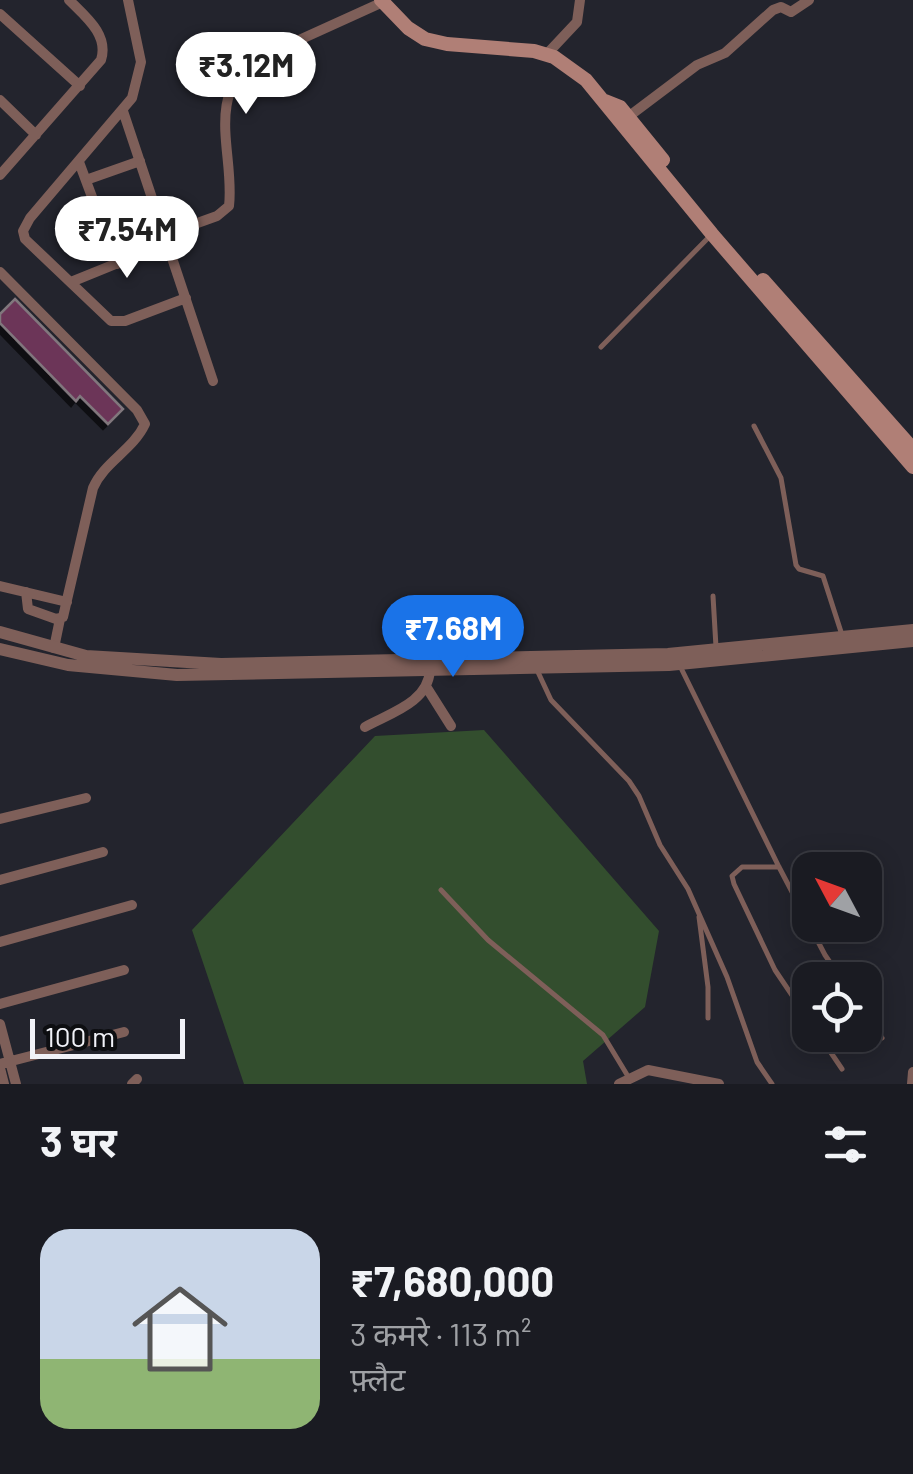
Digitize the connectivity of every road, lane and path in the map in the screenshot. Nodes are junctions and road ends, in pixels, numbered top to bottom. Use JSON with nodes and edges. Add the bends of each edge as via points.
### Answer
{"nodes":[{"id":1,"x":69,"y":0,"type":"edge"},
{"id":2,"x":128,"y":0,"type":"edge"},
{"id":3,"x":580,"y":0,"type":"edge"},
{"id":4,"x":809,"y":0,"type":"edge"},
{"id":5,"x":382,"y":1,"type":"edge"},
{"id":6,"x":775,"y":4,"type":"edge"},
{"id":7,"x":0,"y":14,"type":"edge"},
{"id":8,"x":546,"y":54,"type":"junction"},
{"id":9,"x":80,"y":86,"type":"junction"},
{"id":10,"x":0,"y":100,"type":"edge"},
{"id":11,"x":605,"y":101,"type":"junction"},
{"id":12,"x":123,"y":111,"type":"junction"},
{"id":13,"x":628,"y":117,"type":"junction"},
{"id":14,"x":36,"y":135,"type":"junction"},
{"id":15,"x":140,"y":161,"type":"junction"},
{"id":16,"x":80,"y":162,"type":"junction"},
{"id":17,"x":0,"y":174,"type":"edge"},
{"id":18,"x":86,"y":180,"type":"junction"},
{"id":19,"x":712,"y":234,"type":"junction"},
{"id":20,"x":166,"y":239,"type":"junction"},
{"id":21,"x":117,"y":264,"type":"junction"},
{"id":22,"x":0,"y":272,"type":"edge"},
{"id":23,"x":71,"y":282,"type":"junction"},
{"id":24,"x":186,"y":298,"type":"junction"},
{"id":25,"x":601,"y":346,"type":"dead end"},
{"id":26,"x":213,"y":381,"type":"dead end"},
{"id":27,"x":754,"y":426,"type":"dead end"},
{"id":28,"x":913,"y":449,"type":"edge"},
{"id":29,"x":913,"y":467,"type":"edge"},
{"id":30,"x":0,"y":586,"type":"edge"},
{"id":31,"x":26,"y":592,"type":"junction"},
{"id":32,"x":713,"y":596,"type":"dead end"},
{"id":33,"x":67,"y":602,"type":"junction"},
{"id":34,"x":60,"y":619,"type":"junction"},
{"id":35,"x":913,"y":630,"type":"edge"},
{"id":36,"x":0,"y":632,"type":"edge"},
{"id":37,"x":843,"y":638,"type":"junction"},
{"id":38,"x":913,"y":641,"type":"edge"},
{"id":39,"x":54,"y":648,"type":"junction"},
{"id":40,"x":0,"y":649,"type":"edge"},
{"id":41,"x":716,"y":655,"type":"junction"},
{"id":42,"x":679,"y":664,"type":"junction"},
{"id":43,"x":536,"y":668,"type":"junction"},
{"id":44,"x":430,"y":670,"type":"junction"},
{"id":45,"x":427,"y":688,"type":"junction"},
{"id":46,"x":364,"y":726,"type":"dead end"},
{"id":47,"x":451,"y":726,"type":"dead end"},
{"id":48,"x":86,"y":798,"type":"dead end"},
{"id":49,"x":0,"y":819,"type":"edge"},
{"id":50,"x":104,"y":852,"type":"dead end"},
{"id":51,"x":779,"y":867,"type":"junction"},
{"id":52,"x":0,"y":880,"type":"edge"},
{"id":53,"x":441,"y":890,"type":"dead end"},
{"id":54,"x":132,"y":905,"type":"dead end"},
{"id":55,"x":699,"y":916,"type":"junction"},
{"id":56,"x":0,"y":942,"type":"edge"},
{"id":57,"x":830,"y":962,"type":"edge"},
{"id":58,"x":124,"y":970,"type":"dead end"},
{"id":59,"x":792,"y":995,"type":"edge"},
{"id":60,"x":0,"y":1004,"type":"edge"},
{"id":61,"x":708,"y":1018,"type":"dead end"},
{"id":62,"x":0,"y":1024,"type":"edge"},
{"id":63,"x":124,"y":1032,"type":"dead end"},
{"id":64,"x":830,"y":1052,"type":"edge"},
{"id":65,"x":3,"y":1064,"type":"edge"},
{"id":66,"x":842,"y":1069,"type":"dead end"},
{"id":67,"x":913,"y":1072,"type":"edge"},
{"id":68,"x":624,"y":1081,"type":"edge"},
{"id":69,"x":4,"y":1084,"type":"edge"},
{"id":70,"x":16,"y":1084,"type":"edge"},
{"id":71,"x":719,"y":1084,"type":"edge"},
{"id":72,"x":772,"y":1084,"type":"edge"},
{"id":73,"x":912,"y":1084,"type":"edge"}],
"edges":[{"from":1,"to":9,"type":"street","via":[[104,50]]},
{"from":2,"to":12,"type":"street","via":[[142,62]]},
{"from":3,"to":8,"type":"street","via":[[577,22]]},
{"from":4,"to":6,"type":"street","via":[[791,12]]},
{"from":5,"to":8,"type":"main road","via":[[408,28],[436,42]]},
{"from":5,"to":20,"type":"street","via":[[241,70],[229,93],[224,133],[228,206]]},
{"from":6,"to":13,"type":"street","via":[[725,53],[697,65]]},
{"from":7,"to":9,"type":"street"},
{"from":8,"to":11,"type":"main road","via":[[574,69]]},
{"from":9,"to":14,"type":"street"},
{"from":10,"to":14,"type":"street"},
{"from":11,"to":13,"type":"main road"},
{"from":11,"to":19,"type":"main road"},
{"from":12,"to":15,"type":"street"},
{"from":12,"to":16,"type":"street"},
{"from":13,"to":28,"type":"main road"},
{"from":14,"to":17,"type":"street"},
{"from":15,"to":18,"type":"street"},
{"from":15,"to":20,"type":"street"},
{"from":16,"to":18,"type":"street"},
{"from":16,"to":23,"type":"street","via":[[23,232]]},
{"from":18,"to":21,"type":"street"},
{"from":19,"to":25,"type":"lane"},
{"from":19,"to":29,"type":"main road"},
{"from":20,"to":21,"type":"street"},
{"from":20,"to":24,"type":"street"},
{"from":21,"to":23,"type":"street"},
{"from":22,"to":33,"type":"street","via":[[144,418],[139,435],[93,488]]},
{"from":23,"to":24,"type":"street","via":[[116,322]]},
{"from":24,"to":26,"type":"street"},
{"from":27,"to":37,"type":"lane","via":[[781,478],[796,565],[826,582]]},
{"from":30,"to":31,"type":"street"},
{"from":31,"to":33,"type":"street"},
{"from":31,"to":34,"type":"street","via":[[28,609]]},
{"from":32,"to":41,"type":"lane"},
{"from":33,"to":34,"type":"street"},
{"from":34,"to":39,"type":"street"},
{"from":35,"to":37,"type":"street"},
{"from":36,"to":39,"type":"street"},
{"from":37,"to":41,"type":"street"},
{"from":38,"to":41,"type":"street"},
{"from":39,"to":41,"type":"street","via":[[221,664]]},
{"from":40,"to":44,"type":"street","via":[[128,673]]},
{"from":41,"to":42,"type":"street"},
{"from":42,"to":43,"type":"street"},
{"from":42,"to":51,"type":"lane"},
{"from":43,"to":44,"type":"street"},
{"from":43,"to":55,"type":"lane","via":[[551,700],[635,789]]},
{"from":44,"to":45,"type":"street"},
{"from":45,"to":46,"type":"street"},
{"from":45,"to":47,"type":"street"},
{"from":48,"to":49,"type":"street"},
{"from":50,"to":52,"type":"street"},
{"from":51,"to":57,"type":"lane"},
{"from":51,"to":59,"type":"lane","via":[[742,867],[732,876]]},
{"from":53,"to":68,"type":"lane","via":[[488,940],[603,1035]]},
{"from":54,"to":56,"type":"street"},
{"from":55,"to":61,"type":"lane"},
{"from":55,"to":72,"type":"lane"},
{"from":58,"to":60,"type":"street"},
{"from":62,"to":65,"type":"street"},
{"from":63,"to":65,"type":"street"},
{"from":64,"to":66,"type":"lane"},
{"from":65,"to":69,"type":"street"},
{"from":65,"to":70,"type":"street"},
{"from":67,"to":73,"type":"street"},
{"from":68,"to":71,"type":"street","via":[[657,1070]]}]}
